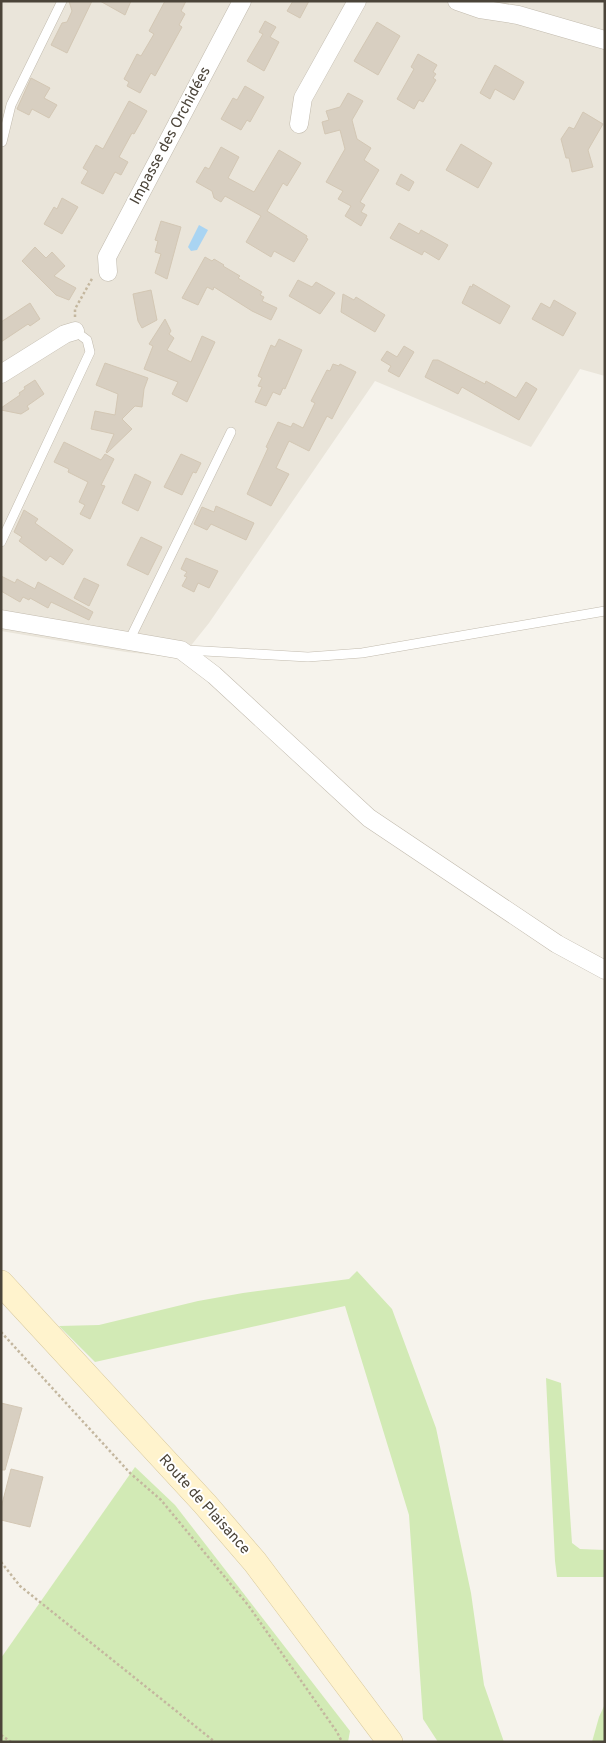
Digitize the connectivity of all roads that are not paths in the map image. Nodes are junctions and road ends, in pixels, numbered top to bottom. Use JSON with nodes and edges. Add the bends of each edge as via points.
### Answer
{"nodes":[{"id":1,"x":62,"y":1,"type":"edge"},
{"id":2,"x":242,"y":1,"type":"edge"},
{"id":3,"x":357,"y":1,"type":"edge"},
{"id":4,"x":456,"y":1,"type":"edge"},
{"id":5,"x":505,"y":7,"type":"edge"},
{"id":6,"x":605,"y":40,"type":"edge"},
{"id":7,"x":299,"y":124,"type":"dead end"},
{"id":8,"x":2,"y":142,"type":"edge"},
{"id":9,"x":108,"y":272,"type":"road end"},
{"id":10,"x":76,"y":331,"type":"joint"},
{"id":11,"x":1,"y":374,"type":"edge"},
{"id":12,"x":230,"y":432,"type":"dead end"},
{"id":13,"x":1,"y":542,"type":"edge"},
{"id":14,"x":605,"y":611,"type":"edge"},
{"id":15,"x":1,"y":619,"type":"edge"},
{"id":16,"x":129,"y":641,"type":"junction"},
{"id":17,"x":181,"y":650,"type":"junction"},
{"id":18,"x":605,"y":970,"type":"edge"},
{"id":19,"x":1,"y":1283,"type":"edge"},
{"id":20,"x":390,"y":1742,"type":"edge"}],
"edges":[{"from":1,"to":8,"type":"lane","via":[[11,105]]},
{"from":2,"to":9,"type":"street","name":"Impasse des Orchidées","via":[[107,257]]},
{"from":3,"to":7,"type":"street","via":[[303,98]]},
{"from":4,"to":5,"type":"street","via":[[480,10]]},
{"from":5,"to":6,"type":"street","via":[[518,15]]},
{"from":10,"to":11,"type":"street","via":[[65,334]]},
{"from":10,"to":13,"type":"lane","via":[[87,340],[90,352]]},
{"from":12,"to":16,"type":"lane"},
{"from":14,"to":17,"type":"lane","via":[[362,653],[308,657]]},
{"from":15,"to":16,"type":"street"},
{"from":16,"to":17,"type":"street"},
{"from":17,"to":18,"type":"street","via":[[214,675],[369,818],[557,944]]},
{"from":19,"to":20,"type":"main road","name":"Route de Plaisance","via":[[255,1562]]}]}
